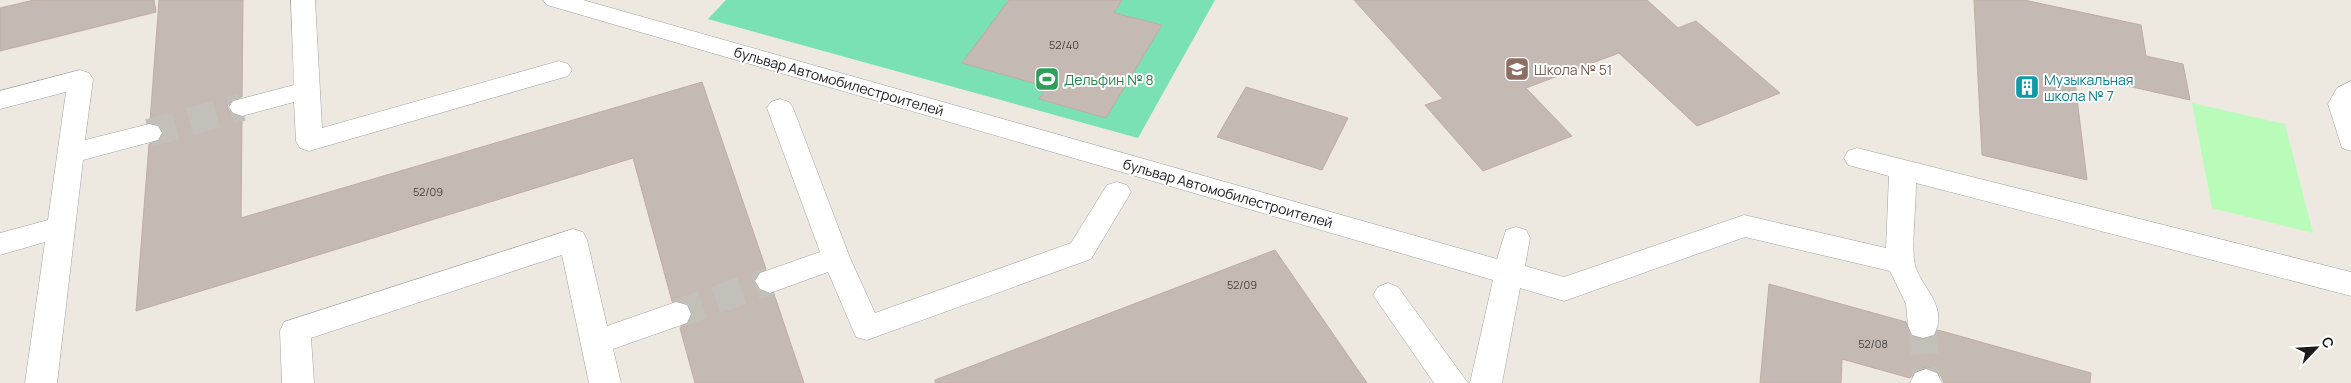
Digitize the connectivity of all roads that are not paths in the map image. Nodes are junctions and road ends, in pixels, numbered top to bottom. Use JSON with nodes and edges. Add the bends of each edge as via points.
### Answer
{"nodes":[{"id":1,"x":303,"y":0,"type":"edge"},
{"id":2,"x":555,"y":0,"type":"edge"},
{"id":3,"x":559,"y":70,"type":"dead end"},
{"id":4,"x":307,"y":90,"type":"junction"},
{"id":5,"x":2351,"y":90,"type":"edge"},
{"id":6,"x":0,"y":100,"type":"edge"},
{"id":7,"x":242,"y":107,"type":"tunnel mouth"},
{"id":8,"x":780,"y":108,"type":"dead end"},
{"id":9,"x":150,"y":133,"type":"tunnel mouth"},
{"id":10,"x":2351,"y":141,"type":"edge"},
{"id":11,"x":71,"y":154,"type":"junction"},
{"id":12,"x":1856,"y":158,"type":"dead end"},
{"id":13,"x":1903,"y":170,"type":"junction"},
{"id":14,"x":1117,"y":192,"type":"dead end"},
{"id":15,"x":61,"y":227,"type":"junction"},
{"id":16,"x":1516,"y":238,"type":"dead end"},
{"id":17,"x":0,"y":244,"type":"edge"},
{"id":18,"x":836,"y":258,"type":"junction"},
{"id":19,"x":1900,"y":262,"type":"junction"},
{"id":20,"x":1509,"y":273,"type":"junction"},
{"id":21,"x":770,"y":281,"type":"tunnel mouth"},
{"id":22,"x":2351,"y":284,"type":"edge"},
{"id":23,"x":1388,"y":295,"type":"dead end"},
{"id":24,"x":676,"y":314,"type":"tunnel mouth"},
{"id":25,"x":1923,"y":326,"type":"tunnel mouth"},
{"id":26,"x":596,"y":342,"type":"junction"},
{"id":27,"x":41,"y":383,"type":"edge"},
{"id":28,"x":298,"y":383,"type":"edge"},
{"id":29,"x":605,"y":383,"type":"edge"},
{"id":30,"x":1452,"y":383,"type":"edge"},
{"id":31,"x":1486,"y":383,"type":"edge"}],
"edges":[{"from":1,"to":4,"type":"street"},
{"from":2,"to":20,"type":"street","name":"бульвар Автомобилестроителей"},
{"from":3,"to":4,"type":"street","via":[[309,141]]},
{"from":4,"to":7,"type":"street"},
{"from":5,"to":10,"type":"street","via":[[2341,104]]},
{"from":6,"to":11,"type":"street","via":[[80,79]]},
{"from":8,"to":18,"type":"street"},
{"from":9,"to":11,"type":"street"},
{"from":11,"to":15,"type":"street"},
{"from":12,"to":13,"type":"street"},
{"from":13,"to":19,"type":"street"},
{"from":13,"to":22,"type":"street"},
{"from":14,"to":18,"type":"street","via":[[1081,251],[867,328]]},
{"from":15,"to":17,"type":"street"},
{"from":15,"to":27,"type":"street"},
{"from":16,"to":20,"type":"street"},
{"from":18,"to":21,"type":"street"},
{"from":19,"to":20,"type":"street","name":"бульвар Автомобилестроителей","via":[[1744,226],[1564,289]]},
{"from":19,"to":25,"type":"street","via":[[1921,304]]},
{"from":20,"to":31,"type":"street"},
{"from":23,"to":30,"type":"street"},
{"from":24,"to":26,"type":"street"},
{"from":26,"to":28,"type":"street","via":[[573,240],[295,331]]},
{"from":26,"to":29,"type":"street"}]}
